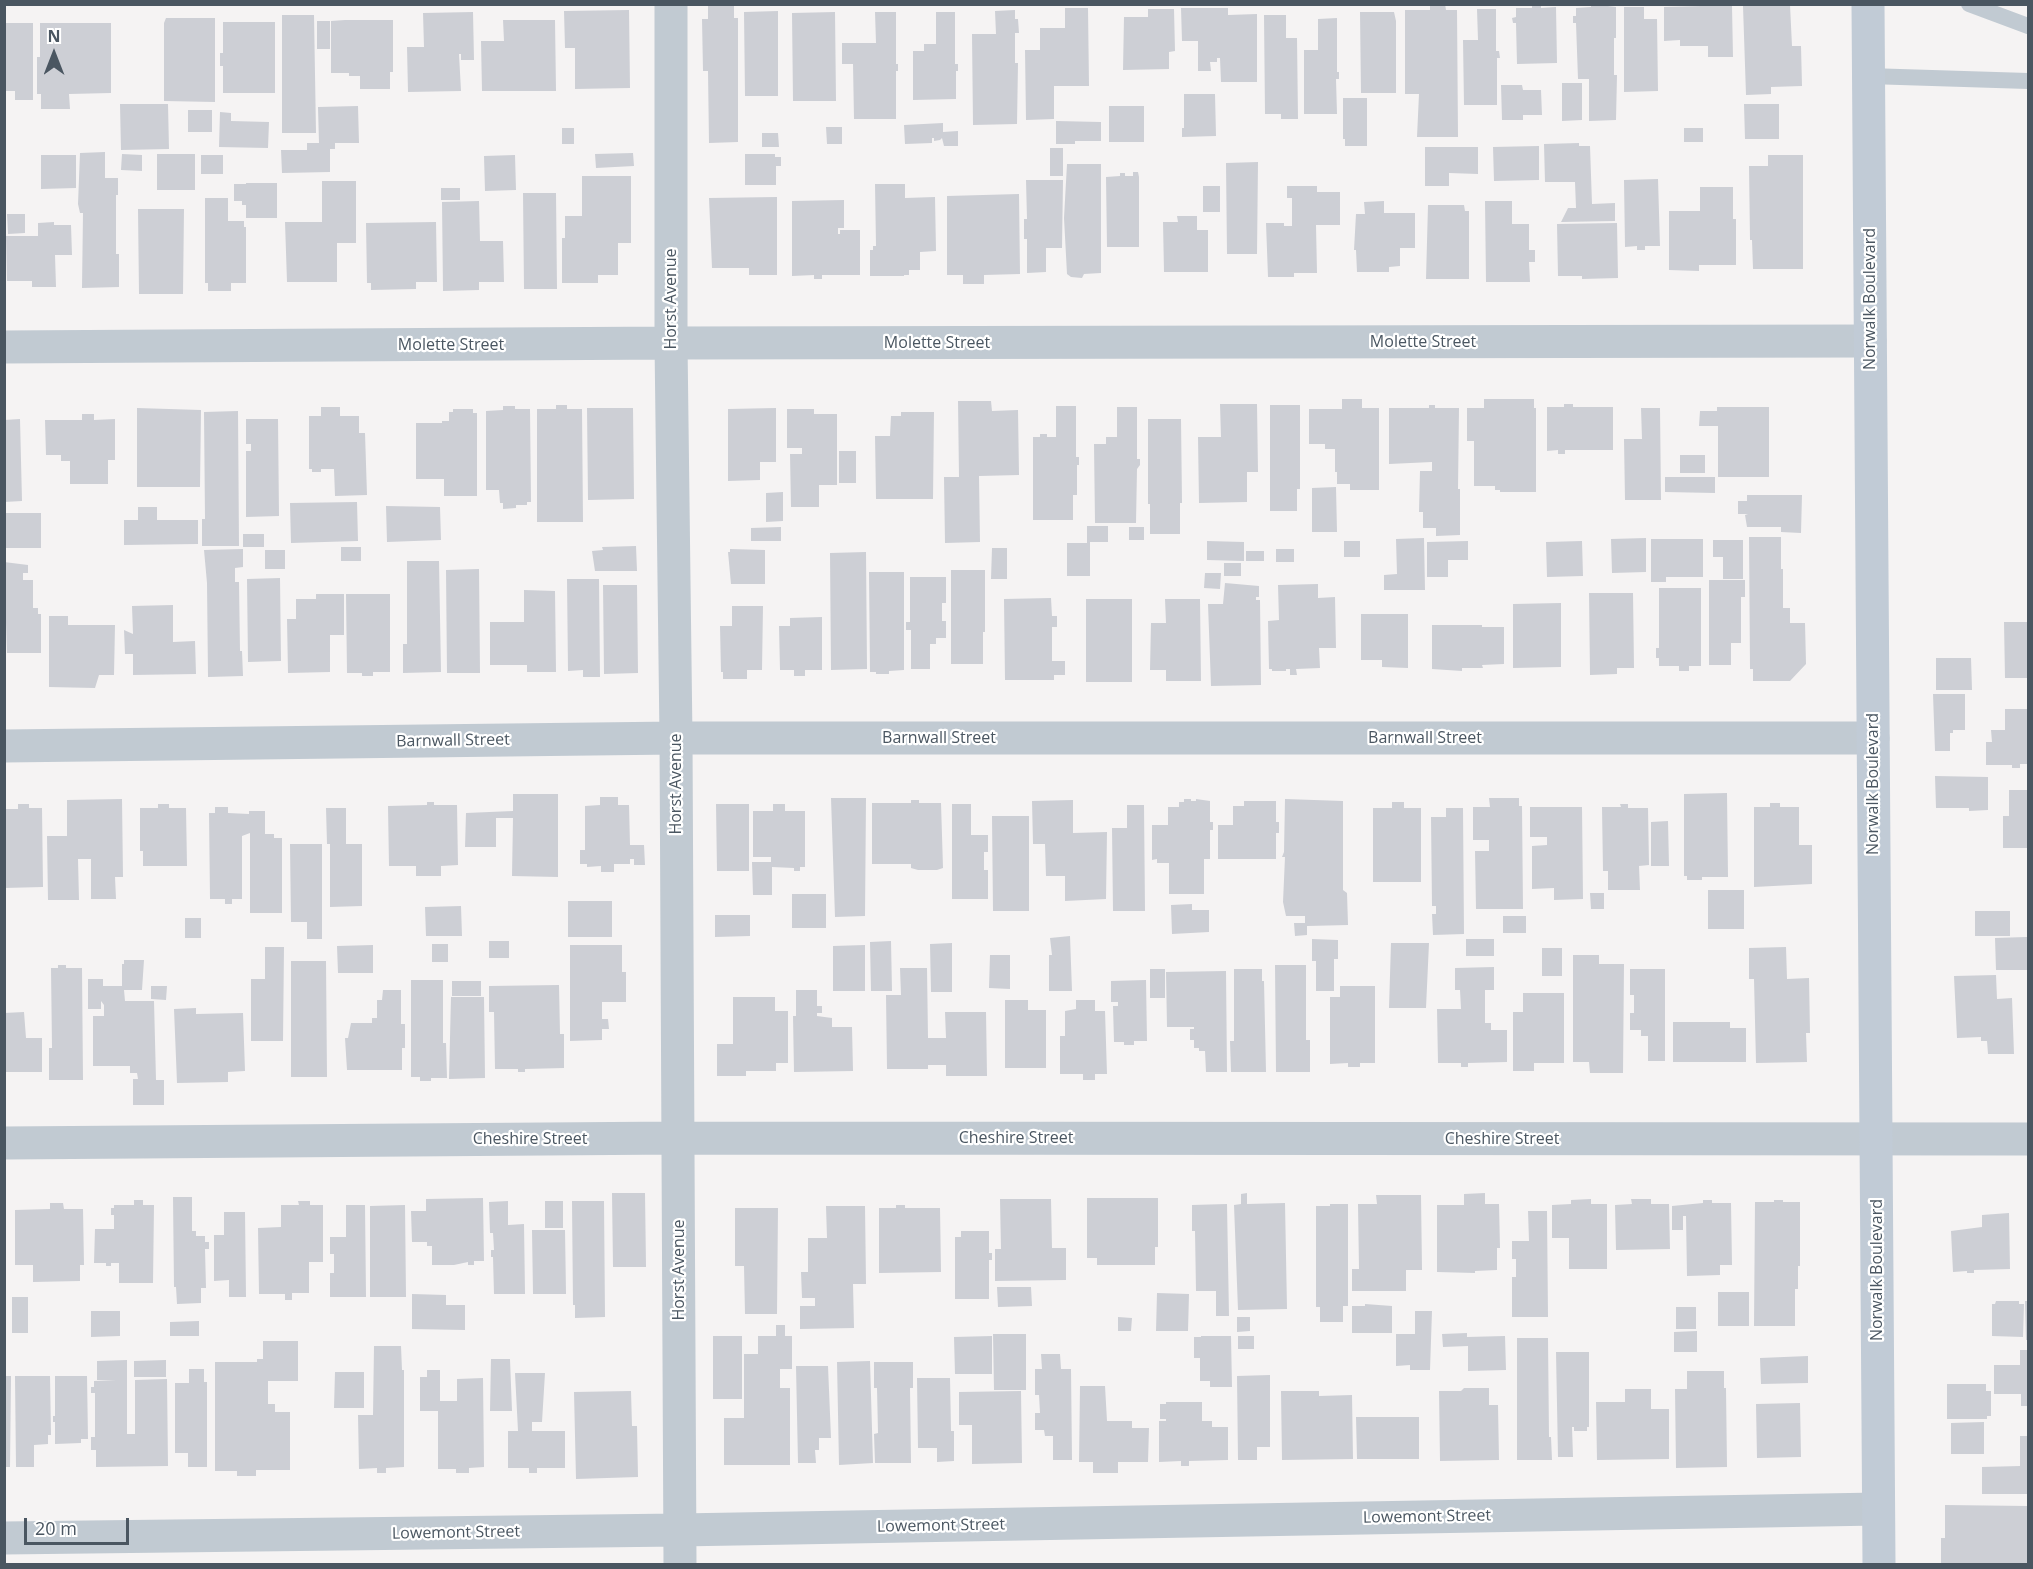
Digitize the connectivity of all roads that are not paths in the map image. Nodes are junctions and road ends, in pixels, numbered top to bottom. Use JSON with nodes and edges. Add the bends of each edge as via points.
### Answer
{"nodes":[{"id":1,"x":671,"y":4,"type":"edge"},
{"id":2,"x":1868,"y":4,"type":"edge"},
{"id":3,"x":1969,"y":4,"type":"edge"},
{"id":4,"x":2028,"y":26,"type":"edge"},
{"id":5,"x":1868,"y":76,"type":"junction"},
{"id":6,"x":2028,"y":81,"type":"edge"},
{"id":7,"x":1870,"y":341,"type":"junction"},
{"id":8,"x":671,"y":343,"type":"junction"},
{"id":9,"x":4,"y":347,"type":"edge"},
{"id":10,"x":676,"y":738,"type":"junction"},
{"id":11,"x":1873,"y":738,"type":"junction"},
{"id":12,"x":4,"y":746,"type":"edge"},
{"id":13,"x":679,"y":1138,"type":"junction"},
{"id":14,"x":1876,"y":1139,"type":"junction"},
{"id":15,"x":2028,"y":1139,"type":"edge"},
{"id":16,"x":4,"y":1143,"type":"edge"},
{"id":17,"x":1878,"y":1509,"type":"junction"},
{"id":18,"x":679,"y":1530,"type":"junction"},
{"id":19,"x":4,"y":1538,"type":"edge"},
{"id":20,"x":680,"y":1564,"type":"edge"},
{"id":21,"x":1879,"y":1564,"type":"edge"}],
"edges":[{"from":1,"to":8,"type":"street","name":"Horst Avenue"},
{"from":2,"to":5,"type":"street","name":"Norwalk Boulevard"},
{"from":3,"to":4,"type":"lane"},
{"from":5,"to":6,"type":"lane"},
{"from":5,"to":7,"type":"street","name":"Norwalk Boulevard"},
{"from":7,"to":8,"type":"street","name":"Molette Street"},
{"from":7,"to":11,"type":"street","name":"Norwalk Boulevard"},
{"from":8,"to":9,"type":"street","name":"Molette Street"},
{"from":8,"to":10,"type":"street","name":"Horst Avenue"},
{"from":10,"to":11,"type":"street","name":"Barnwall Street"},
{"from":10,"to":12,"type":"street","name":"Barnwall Street"},
{"from":10,"to":13,"type":"street","name":"Horst Avenue"},
{"from":11,"to":14,"type":"street","name":"Norwalk Boulevard"},
{"from":13,"to":14,"type":"street","name":"Cheshire Street"},
{"from":13,"to":16,"type":"street","name":"Cheshire Street"},
{"from":13,"to":18,"type":"street","name":"Horst Avenue"},
{"from":14,"to":15,"type":"street","name":"Cheshire Street"},
{"from":14,"to":17,"type":"street","name":"Norwalk Boulevard"},
{"from":17,"to":18,"type":"street","name":"Lowemont Street"},
{"from":17,"to":21,"type":"street","name":"Norwalk Boulevard"},
{"from":18,"to":19,"type":"street","name":"Lowemont Street"},
{"from":18,"to":20,"type":"street","name":"Horst Avenue"}]}
